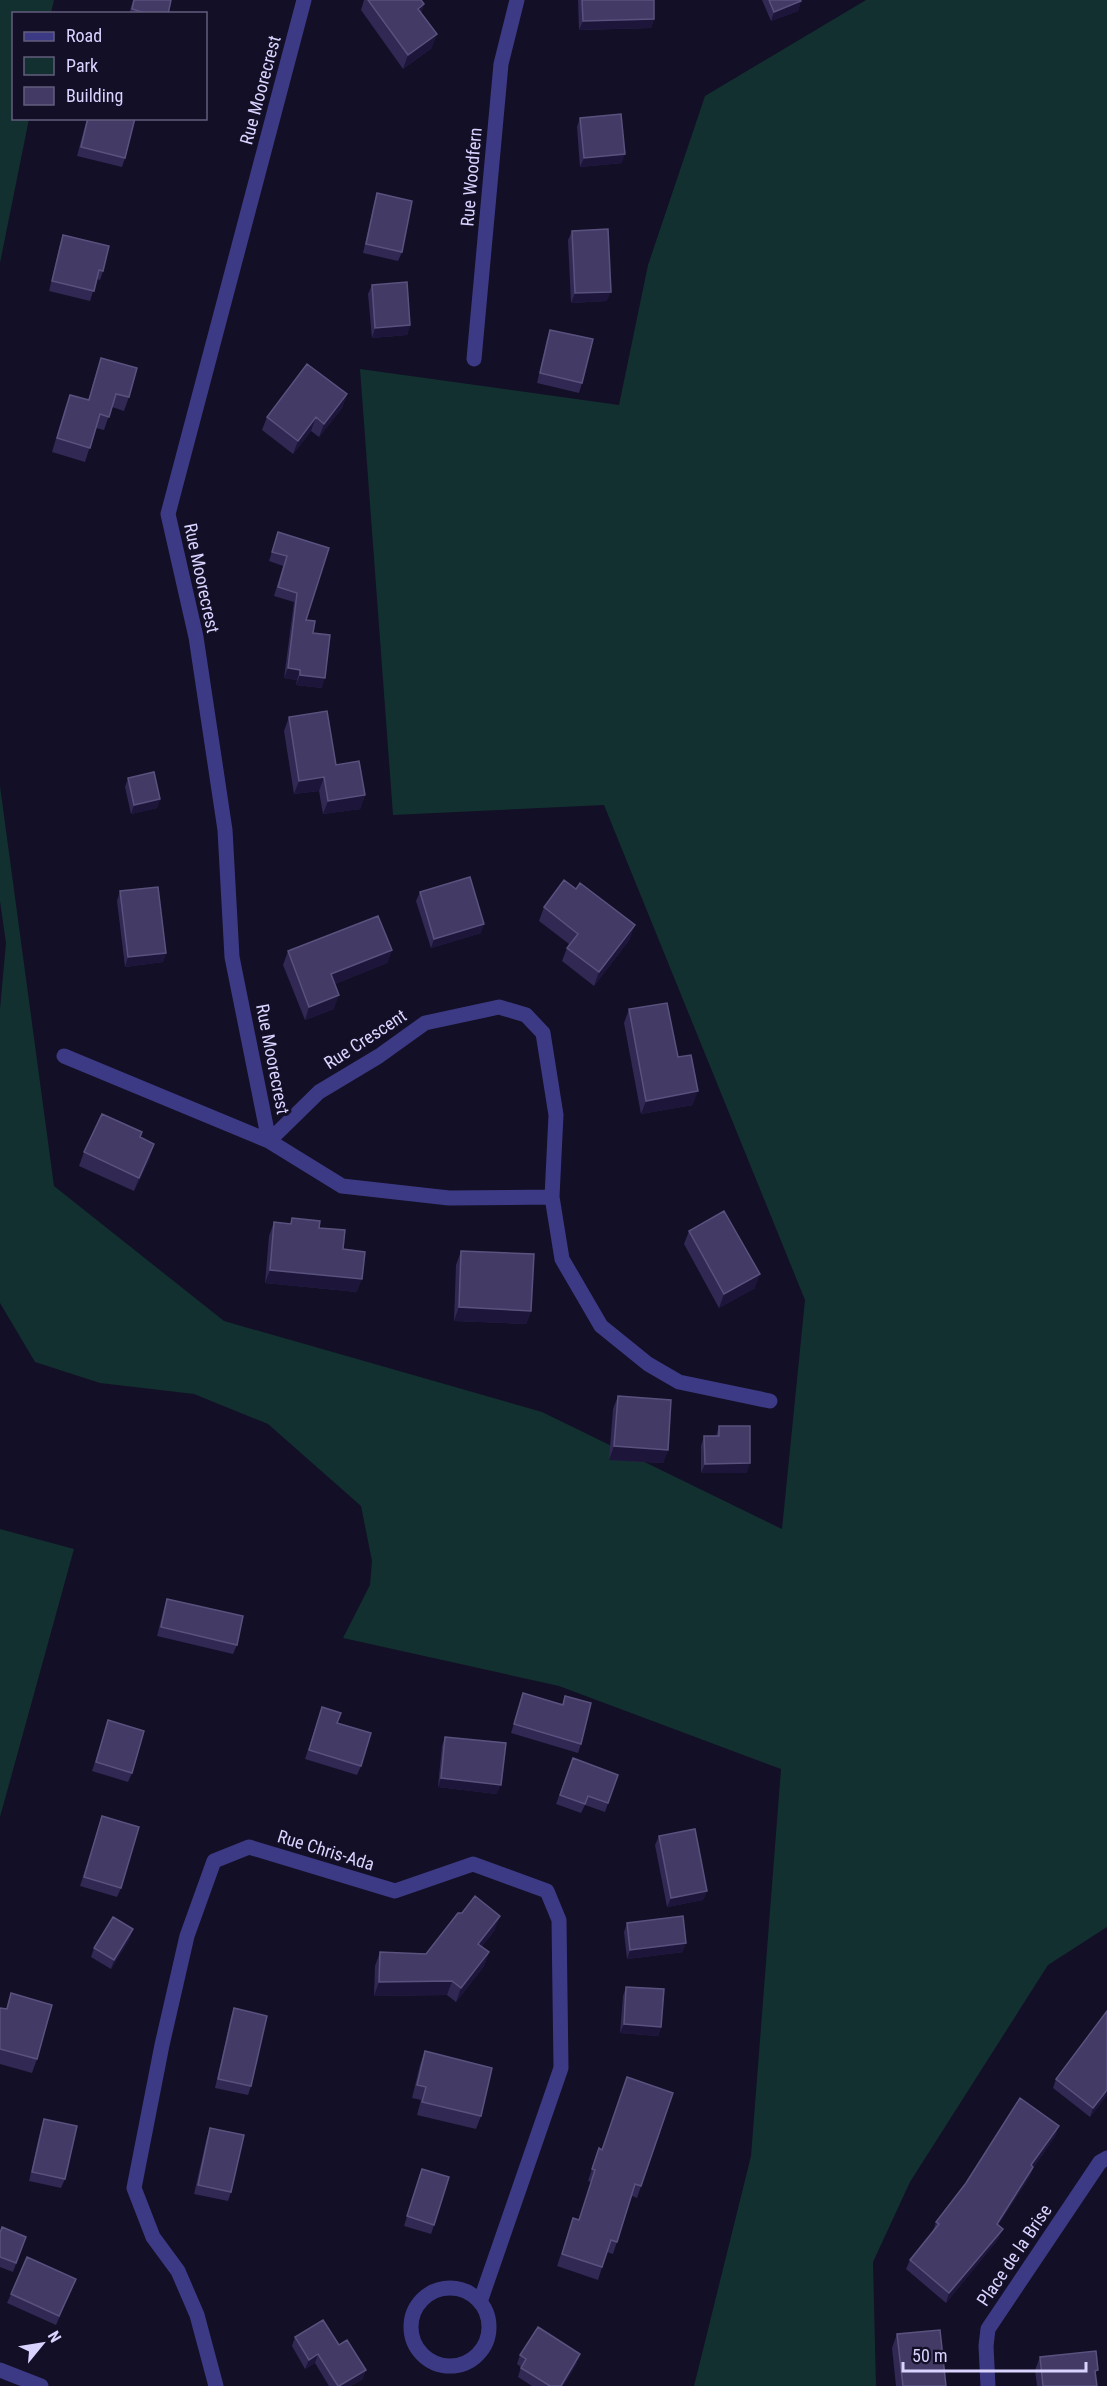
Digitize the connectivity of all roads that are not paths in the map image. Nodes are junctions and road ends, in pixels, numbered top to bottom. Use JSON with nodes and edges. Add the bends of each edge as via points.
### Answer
{"nodes":[{"id":1,"x":304,"y":0,"type":"edge"},
{"id":2,"x":517,"y":0,"type":"edge"},
{"id":3,"x":474,"y":359,"type":"dead end"},
{"id":4,"x":64,"y":1056,"type":"dead end"},
{"id":5,"x":269,"y":1141,"type":"junction"},
{"id":6,"x":552,"y":1197,"type":"junction"},
{"id":7,"x":770,"y":1401,"type":"dead end"},
{"id":8,"x":1107,"y":2158,"type":"edge"},
{"id":9,"x":480,"y":2302,"type":"junction"},
{"id":10,"x":0,"y":2370,"type":"edge"},
{"id":11,"x":41,"y":2386,"type":"edge"},
{"id":12,"x":216,"y":2386,"type":"edge"},
{"id":13,"x":988,"y":2386,"type":"edge"}],
"edges":[{"from":1,"to":5,"type":"street","name":"Rue Moorecrest","via":[[168,514],[196,637],[225,830],[232,957]]},
{"from":2,"to":3,"type":"street","name":"Rue Woodfern","via":[[501,64]]},
{"from":4,"to":5,"type":"street"},
{"from":5,"to":6,"type":"street","via":[[342,1186],[449,1198]]},
{"from":5,"to":6,"type":"street","name":"Rue Crescent","via":[[319,1092],[425,1023],[499,1007],[526,1016],[543,1033],[556,1115]]},
{"from":6,"to":7,"type":"street","name":"Rue Crescent","via":[[562,1259],[601,1326],[648,1364],[679,1382]]},
{"from":8,"to":13,"type":"street","name":"Place de la Brise","via":[[1100,2162],[988,2329]]},
{"from":9,"to":9,"type":"street","via":[[470,2294],[452,2289],[434,2291],[423,2298],[411,2321],[411,2333],[423,2355],[447,2366],[471,2360],[481,2350],[488,2327]]},
{"from":9,"to":12,"type":"street","name":"Rue Chris-Ada","via":[[561,2068],[559,1920],[547,1892],[473,1864],[395,1891],[249,1847],[214,1861],[187,1936],[134,2188],[153,2237],[178,2271],[197,2315]]},
{"from":10,"to":11,"type":"street"}]}
